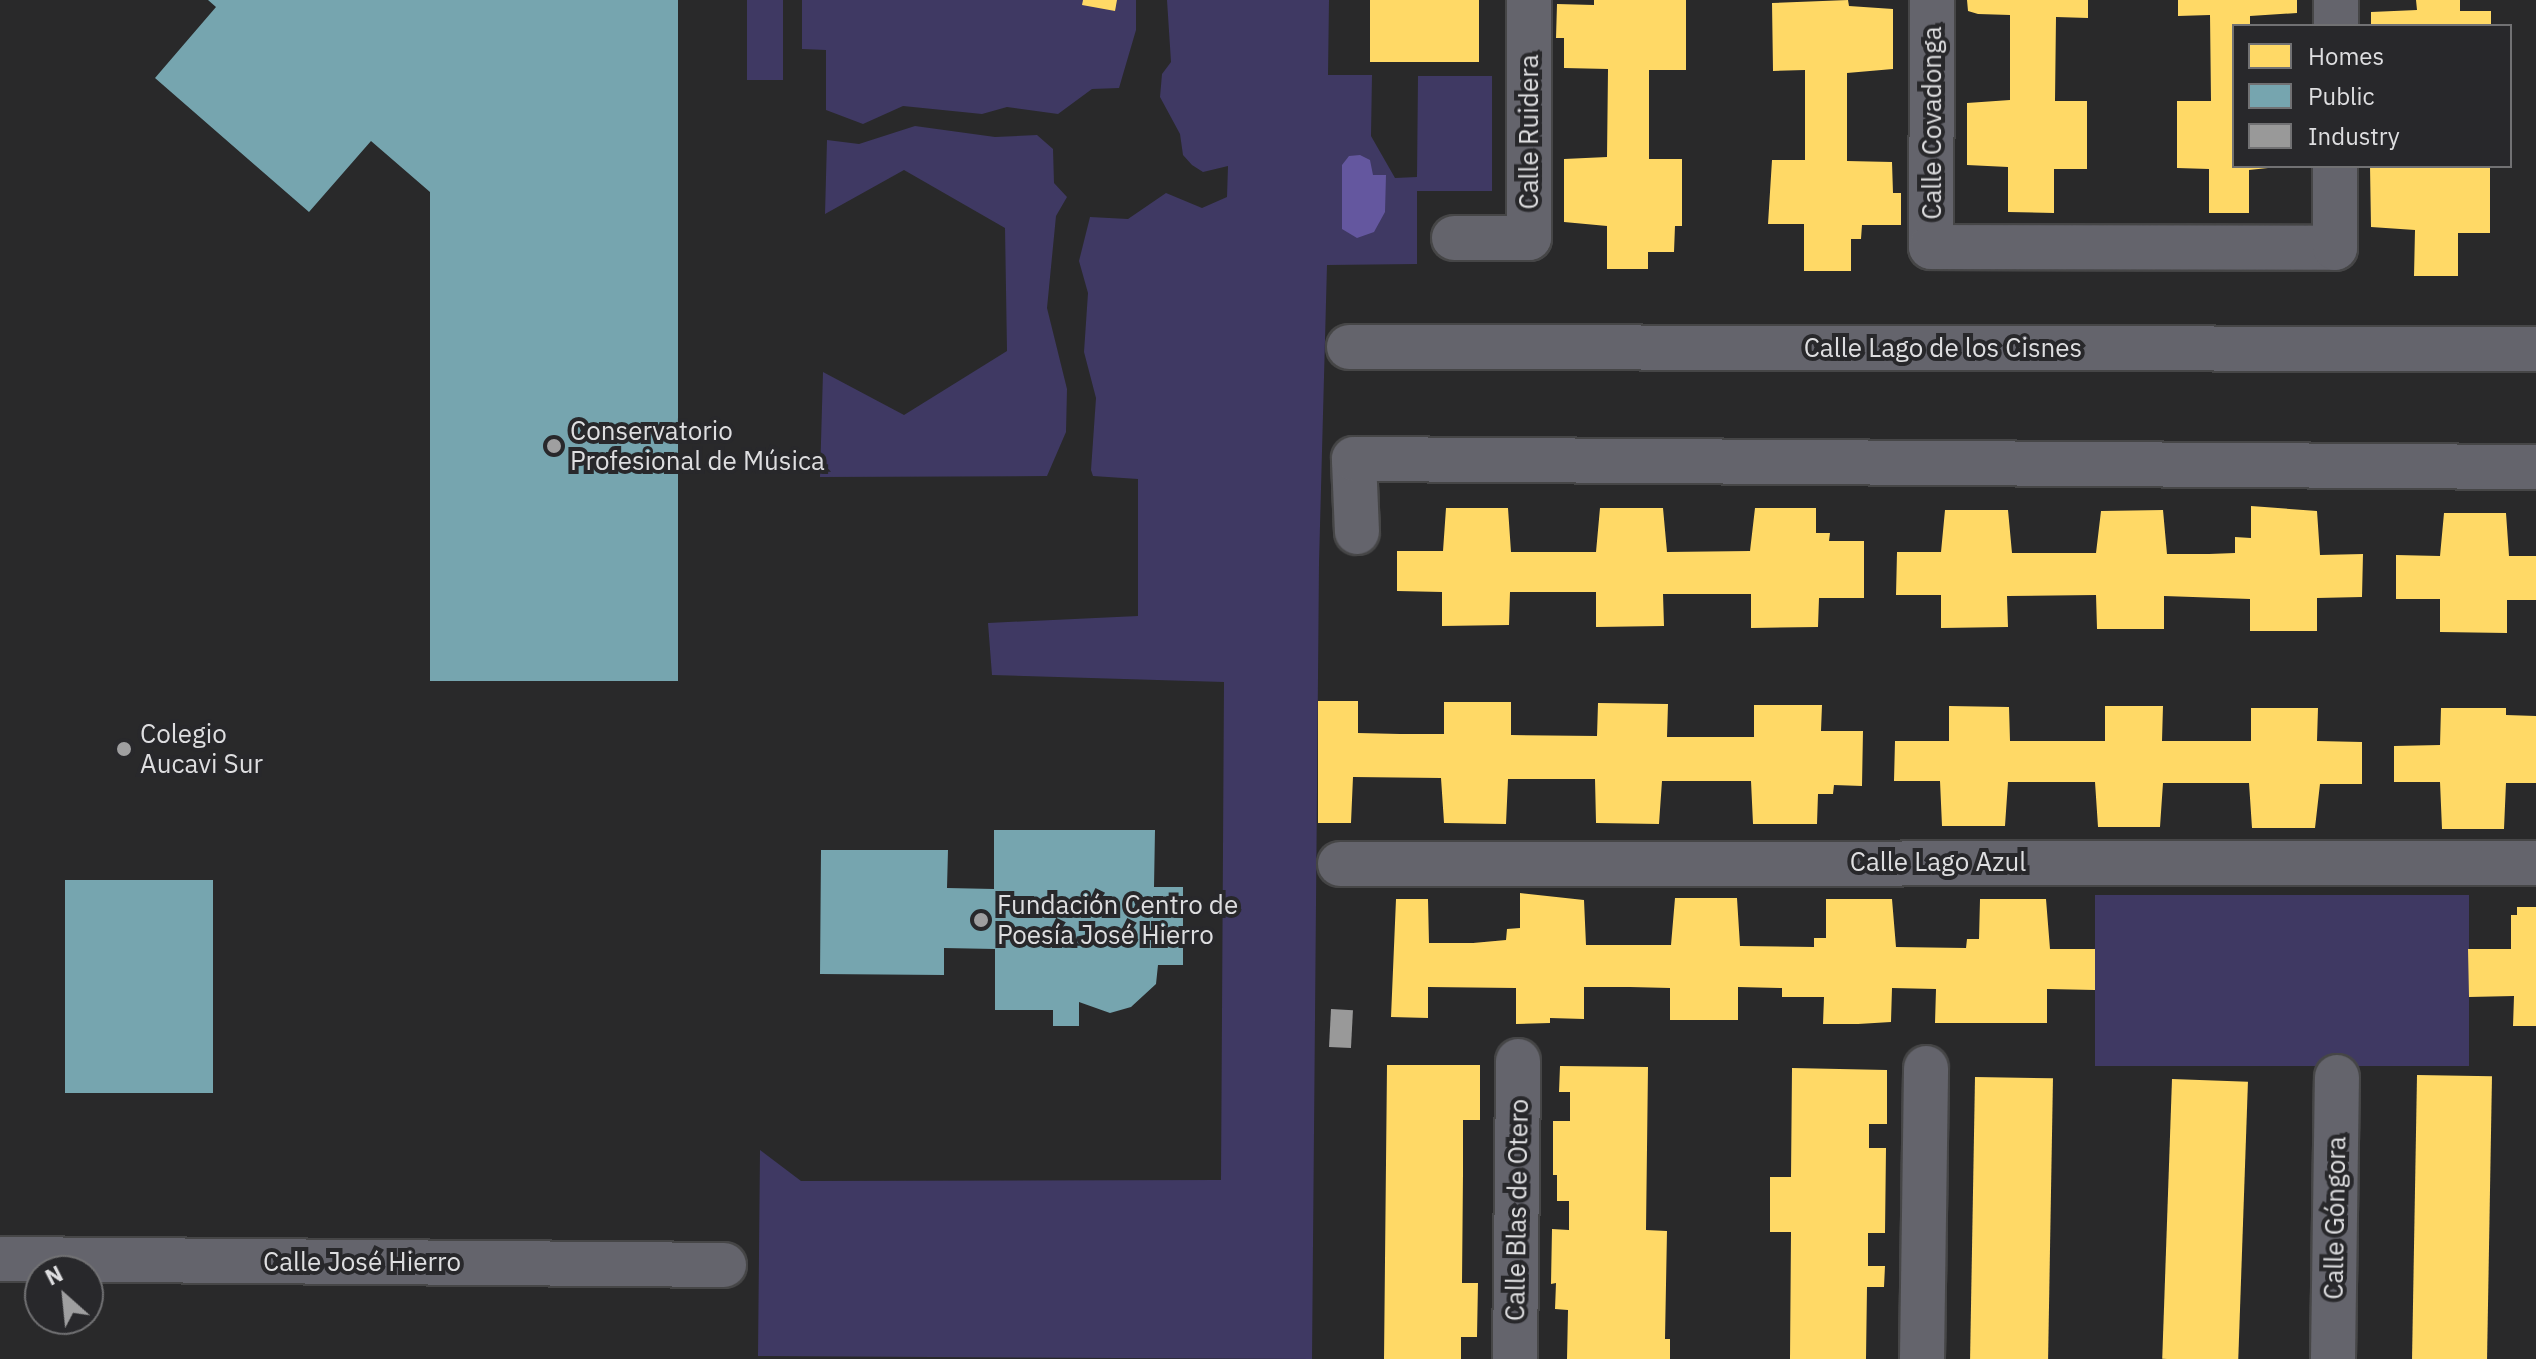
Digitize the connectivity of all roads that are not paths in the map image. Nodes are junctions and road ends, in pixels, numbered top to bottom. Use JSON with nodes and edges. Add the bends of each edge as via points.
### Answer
{"nodes":[{"id":1,"x":1529,"y":0,"type":"edge"},
{"id":2,"x":1932,"y":0,"type":"edge"},
{"id":3,"x":2336,"y":0,"type":"edge"},
{"id":4,"x":2336,"y":24,"type":"edge"},
{"id":5,"x":2335,"y":168,"type":"edge"},
{"id":6,"x":1454,"y":238,"type":"dead end"},
{"id":7,"x":1349,"y":347,"type":"dead end"},
{"id":8,"x":2536,"y":349,"type":"edge"},
{"id":9,"x":2536,"y":467,"type":"edge"},
{"id":10,"x":1357,"y":532,"type":"dead end"},
{"id":11,"x":2536,"y":863,"type":"edge"},
{"id":12,"x":1340,"y":864,"type":"dead end"},
{"id":13,"x":1518,"y":1061,"type":"dead end"},
{"id":14,"x":1926,"y":1068,"type":"dead end"},
{"id":15,"x":2337,"y":1077,"type":"dead end"},
{"id":16,"x":0,"y":1259,"type":"edge"},
{"id":17,"x":724,"y":1265,"type":"dead end"},
{"id":18,"x":1515,"y":1359,"type":"edge"},
{"id":19,"x":1922,"y":1359,"type":"edge"},
{"id":20,"x":2333,"y":1359,"type":"edge"}],
"edges":[{"from":1,"to":6,"type":"street","name":"Calle Ruidera","via":[[1529,238]]},
{"from":2,"to":5,"type":"street","name":"Calle Covadonga","via":[[1931,247],[2335,248]]},
{"from":3,"to":4,"type":"street"},
{"from":7,"to":8,"type":"street","name":"Calle Lago de los Cisnes"},
{"from":9,"to":10,"type":"street","via":[[1354,459]]},
{"from":11,"to":12,"type":"street","name":"Calle Lago Azul"},
{"from":13,"to":18,"type":"street","name":"Calle Blas de Otero"},
{"from":14,"to":19,"type":"street"},
{"from":15,"to":20,"type":"street","name":"Calle Góngora"},
{"from":16,"to":17,"type":"street","name":"Calle José Hierro"}]}
